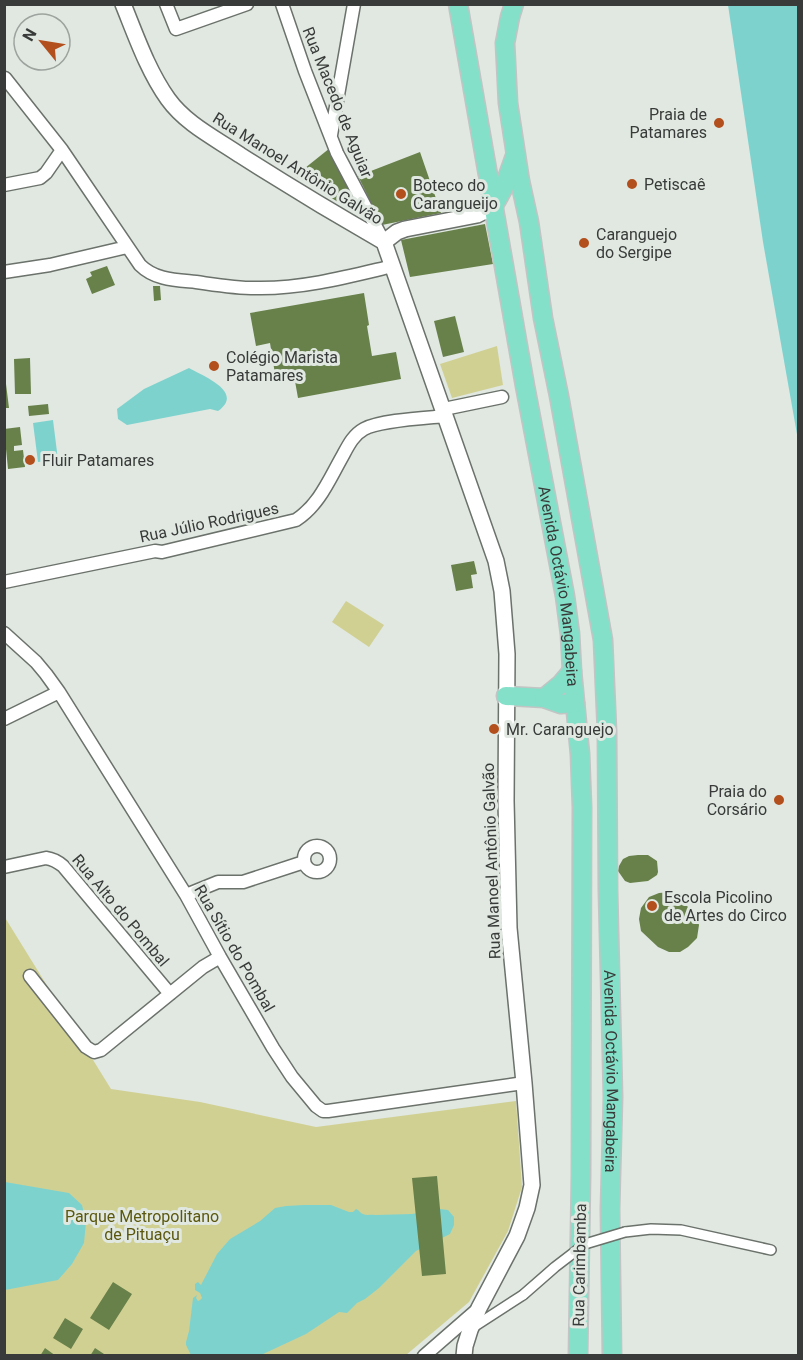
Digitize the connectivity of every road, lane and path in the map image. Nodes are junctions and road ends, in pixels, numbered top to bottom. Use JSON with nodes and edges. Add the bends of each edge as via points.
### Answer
{"nodes":[{"id":1,"x":123,"y":4,"type":"edge"},
{"id":2,"x":166,"y":4,"type":"edge"},
{"id":3,"x":248,"y":4,"type":"edge"},
{"id":4,"x":282,"y":4,"type":"edge"},
{"id":5,"x":354,"y":4,"type":"edge"},
{"id":6,"x":449,"y":4,"type":"edge"},
{"id":7,"x":514,"y":4,"type":"edge"},
{"id":8,"x":460,"y":12,"type":"edge"},
{"id":9,"x":5,"y":78,"type":"edge"},
{"id":10,"x":331,"y":136,"type":"junction"},
{"id":11,"x":62,"y":150,"type":"junction"},
{"id":12,"x":516,"y":152,"type":"junction"},
{"id":13,"x":4,"y":185,"type":"edge"},
{"id":14,"x":493,"y":207,"type":"junction"},
{"id":15,"x":384,"y":242,"type":"junction"},
{"id":16,"x":127,"y":247,"type":"junction"},
{"id":17,"x":393,"y":266,"type":"junction"},
{"id":18,"x":4,"y":272,"type":"edge"},
{"id":19,"x":502,"y":396,"type":"dead end"},
{"id":20,"x":445,"y":412,"type":"junction"},
{"id":21,"x":4,"y":582,"type":"edge"},
{"id":22,"x":4,"y":633,"type":"edge"},
{"id":23,"x":572,"y":671,"type":"junction"},
{"id":24,"x":59,"y":692,"type":"junction"},
{"id":25,"x":506,"y":696,"type":"junction"},
{"id":26,"x":544,"y":698,"type":"junction"},
{"id":27,"x":575,"y":703,"type":"junction"},
{"id":28,"x":4,"y":719,"type":"edge"},
{"id":29,"x":304,"y":862,"type":"dead end"},
{"id":30,"x":4,"y":867,"type":"edge"},
{"id":31,"x":186,"y":895,"type":"junction"},
{"id":32,"x":220,"y":957,"type":"junction"},
{"id":33,"x":30,"y":976,"type":"dead end"},
{"id":34,"x":170,"y":994,"type":"junction"},
{"id":35,"x":524,"y":1083,"type":"junction"},
{"id":36,"x":581,"y":1175,"type":"joint"},
{"id":37,"x":771,"y":1250,"type":"dead end"},
{"id":38,"x":479,"y":1308,"type":"junction"},
{"id":39,"x":470,"y":1330,"type":"junction"},
{"id":40,"x":424,"y":1356,"type":"edge"},
{"id":41,"x":464,"y":1356,"type":"edge"},
{"id":42,"x":578,"y":1356,"type":"edge"},
{"id":43,"x":612,"y":1356,"type":"edge"}],
"edges":[{"from":1,"to":15,"type":"street","name":"Rua Manoel Antônio Galvão","via":[[158,83],[179,113],[303,195]]},
{"from":2,"to":3,"type":"street","via":[[176,29]]},
{"from":4,"to":10,"type":"street","name":"Rua Macedo de Aguiar"},
{"from":5,"to":10,"type":"street"},
{"from":6,"to":8,"type":"street"},
{"from":7,"to":12,"type":"main road","name":"Avenida Octávio Mangabeira","via":[[505,43],[508,103]]},
{"from":8,"to":14,"type":"main road","name":"Avenida Octávio Mangabeira"},
{"from":9,"to":11,"type":"street"},
{"from":10,"to":15,"type":"street","name":"Rua Macedo de Aguiar","via":[[343,167]]},
{"from":11,"to":13,"type":"street","via":[[40,178]]},
{"from":11,"to":16,"type":"street"},
{"from":12,"to":14,"type":"main road"},
{"from":12,"to":43,"type":"main road","name":"Avenida Octávio Mangabeira","via":[[603,640],[613,1097]]},
{"from":14,"to":15,"type":"street","via":[[477,215],[405,229]]},
{"from":14,"to":23,"type":"main road","name":"Avenida Octávio Mangabeira","via":[[565,596]]},
{"from":15,"to":17,"type":"street","name":"Rua Manoel Antônio Galvão"},
{"from":16,"to":17,"type":"street","via":[[140,265],[155,276],[240,287],[297,286]]},
{"from":16,"to":18,"type":"street"},
{"from":17,"to":20,"type":"street","name":"Rua Manoel Antônio Galvão"},
{"from":19,"to":20,"type":"street"},
{"from":20,"to":21,"type":"street","name":"Rua Júlio Rodrigues","via":[[379,424],[356,434],[314,505],[297,520],[162,552]]},
{"from":20,"to":25,"type":"street","name":"Rua Manoel Antônio Galvão","via":[[496,561],[505,618]]},
{"from":22,"to":24,"type":"street","name":"Rua Sítio do Pombal","via":[[36,662]]},
{"from":23,"to":26,"type":"main road"},
{"from":23,"to":27,"type":"main road","name":"Avenida Octávio Mangabeira"},
{"from":24,"to":28,"type":"street"},
{"from":24,"to":31,"type":"street","name":"Rua Sítio do Pombal"},
{"from":25,"to":26,"type":"main road"},
{"from":25,"to":35,"type":"street","name":"Rua Manoel Antônio Galvão","via":[[508,928]]},
{"from":26,"to":27,"type":"main road","via":[[555,703]]},
{"from":27,"to":36,"type":"main road","name":"Avenida Octávio Mangabeira","via":[[582,807]]},
{"from":29,"to":31,"type":"street","via":[[243,882],[218,882]]},
{"from":30,"to":34,"type":"street","name":"Rua Alto do Pombal","via":[[46,858],[58,861]]},
{"from":31,"to":32,"type":"street","name":"Rua Sítio do Pombal"},
{"from":32,"to":34,"type":"street"},
{"from":32,"to":35,"type":"street","name":"Rua Sítio do Pombal","via":[[292,1077],[323,1111]]},
{"from":33,"to":34,"type":"street","via":[[94,1052]]},
{"from":35,"to":38,"type":"street","name":"Rua Manoel Antônio Galvão","via":[[530,1199],[517,1236]]},
{"from":36,"to":42,"type":"main road","name":"Rua Carimbamba"},
{"from":37,"to":39,"type":"street","bridge":true,"via":[[681,1230],[625,1232],[585,1244],[523,1295]]},
{"from":38,"to":39,"type":"street","name":"Rua Manoel Antônio Galvão"},
{"from":38,"to":40,"type":"street"},
{"from":39,"to":41,"type":"street","name":"Rua Manoel Antônio Galvão"}]}
